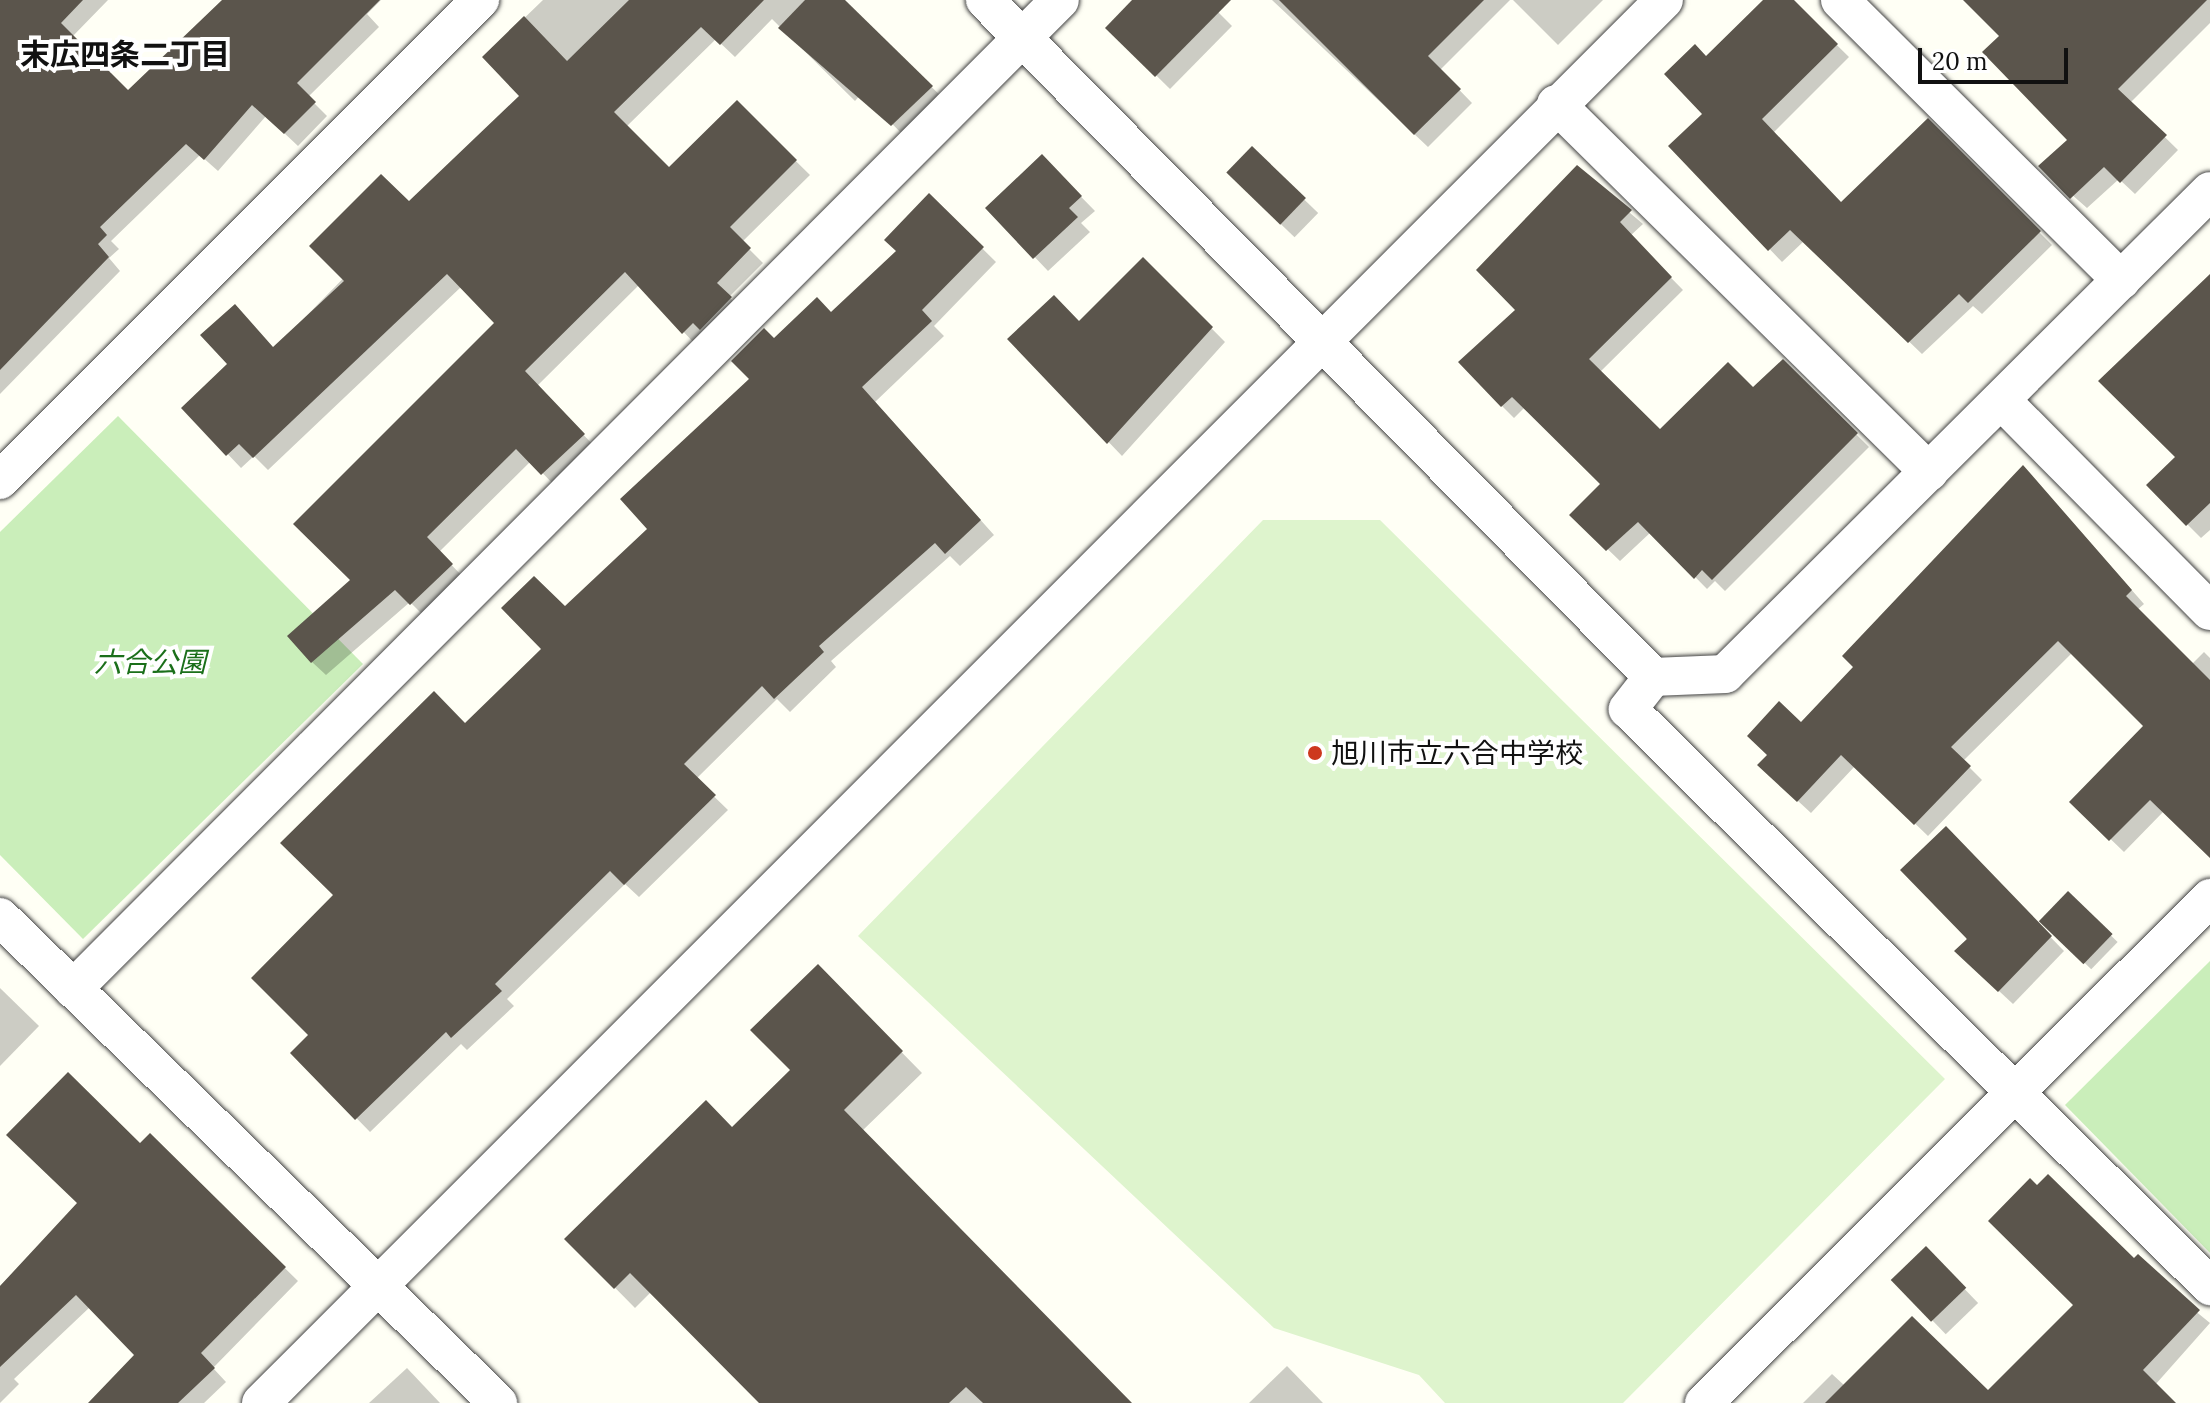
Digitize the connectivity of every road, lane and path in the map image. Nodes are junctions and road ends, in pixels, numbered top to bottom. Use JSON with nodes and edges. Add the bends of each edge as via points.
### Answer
{"nodes":[{"id":1,"x":480,"y":0,"type":"edge"},
{"id":2,"x":985,"y":0,"type":"edge"},
{"id":3,"x":1060,"y":0,"type":"edge"},
{"id":4,"x":1664,"y":0,"type":"edge"},
{"id":5,"x":1840,"y":0,"type":"edge"},
{"id":6,"x":1023,"y":37,"type":"junction"},
{"id":7,"x":1556,"y":104,"type":"junction"},
{"id":8,"x":2210,"y":191,"type":"edge"},
{"id":9,"x":2121,"y":280,"type":"junction"},
{"id":10,"x":1323,"y":340,"type":"junction"},
{"id":11,"x":2001,"y":400,"type":"junction"},
{"id":12,"x":1929,"y":472,"type":"junction"},
{"id":13,"x":0,"y":480,"type":"edge"},
{"id":14,"x":2210,"y":611,"type":"edge"},
{"id":15,"x":1653,"y":677,"type":"junction"},
{"id":16,"x":2210,"y":898,"type":"edge"},
{"id":17,"x":0,"y":917,"type":"edge"},
{"id":18,"x":73,"y":989,"type":"junction"},
{"id":19,"x":2013,"y":1093,"type":"junction"},
{"id":20,"x":379,"y":1286,"type":"junction"},
{"id":21,"x":2210,"y":1286,"type":"edge"},
{"id":22,"x":261,"y":1403,"type":"edge"},
{"id":23,"x":498,"y":1403,"type":"edge"},
{"id":24,"x":1704,"y":1403,"type":"edge"}],
"edges":[{"from":1,"to":13,"type":"street"},
{"from":2,"to":6,"type":"street"},
{"from":3,"to":6,"type":"street"},
{"from":4,"to":7,"type":"street"},
{"from":5,"to":9,"type":"street"},
{"from":6,"to":10,"type":"street"},
{"from":6,"to":18,"type":"street"},
{"from":7,"to":10,"type":"street"},
{"from":7,"to":12,"type":"street"},
{"from":8,"to":9,"type":"street"},
{"from":9,"to":11,"type":"street"},
{"from":10,"to":15,"type":"street"},
{"from":10,"to":20,"type":"street"},
{"from":11,"to":12,"type":"street"},
{"from":11,"to":14,"type":"street"},
{"from":12,"to":15,"type":"street","via":[[1725,674]]},
{"from":15,"to":19,"type":"street","via":[[1628,709]]},
{"from":16,"to":19,"type":"street"},
{"from":17,"to":18,"type":"street"},
{"from":18,"to":20,"type":"street"},
{"from":19,"to":21,"type":"street"},
{"from":19,"to":24,"type":"street"},
{"from":20,"to":22,"type":"street"},
{"from":20,"to":23,"type":"street"}]}
